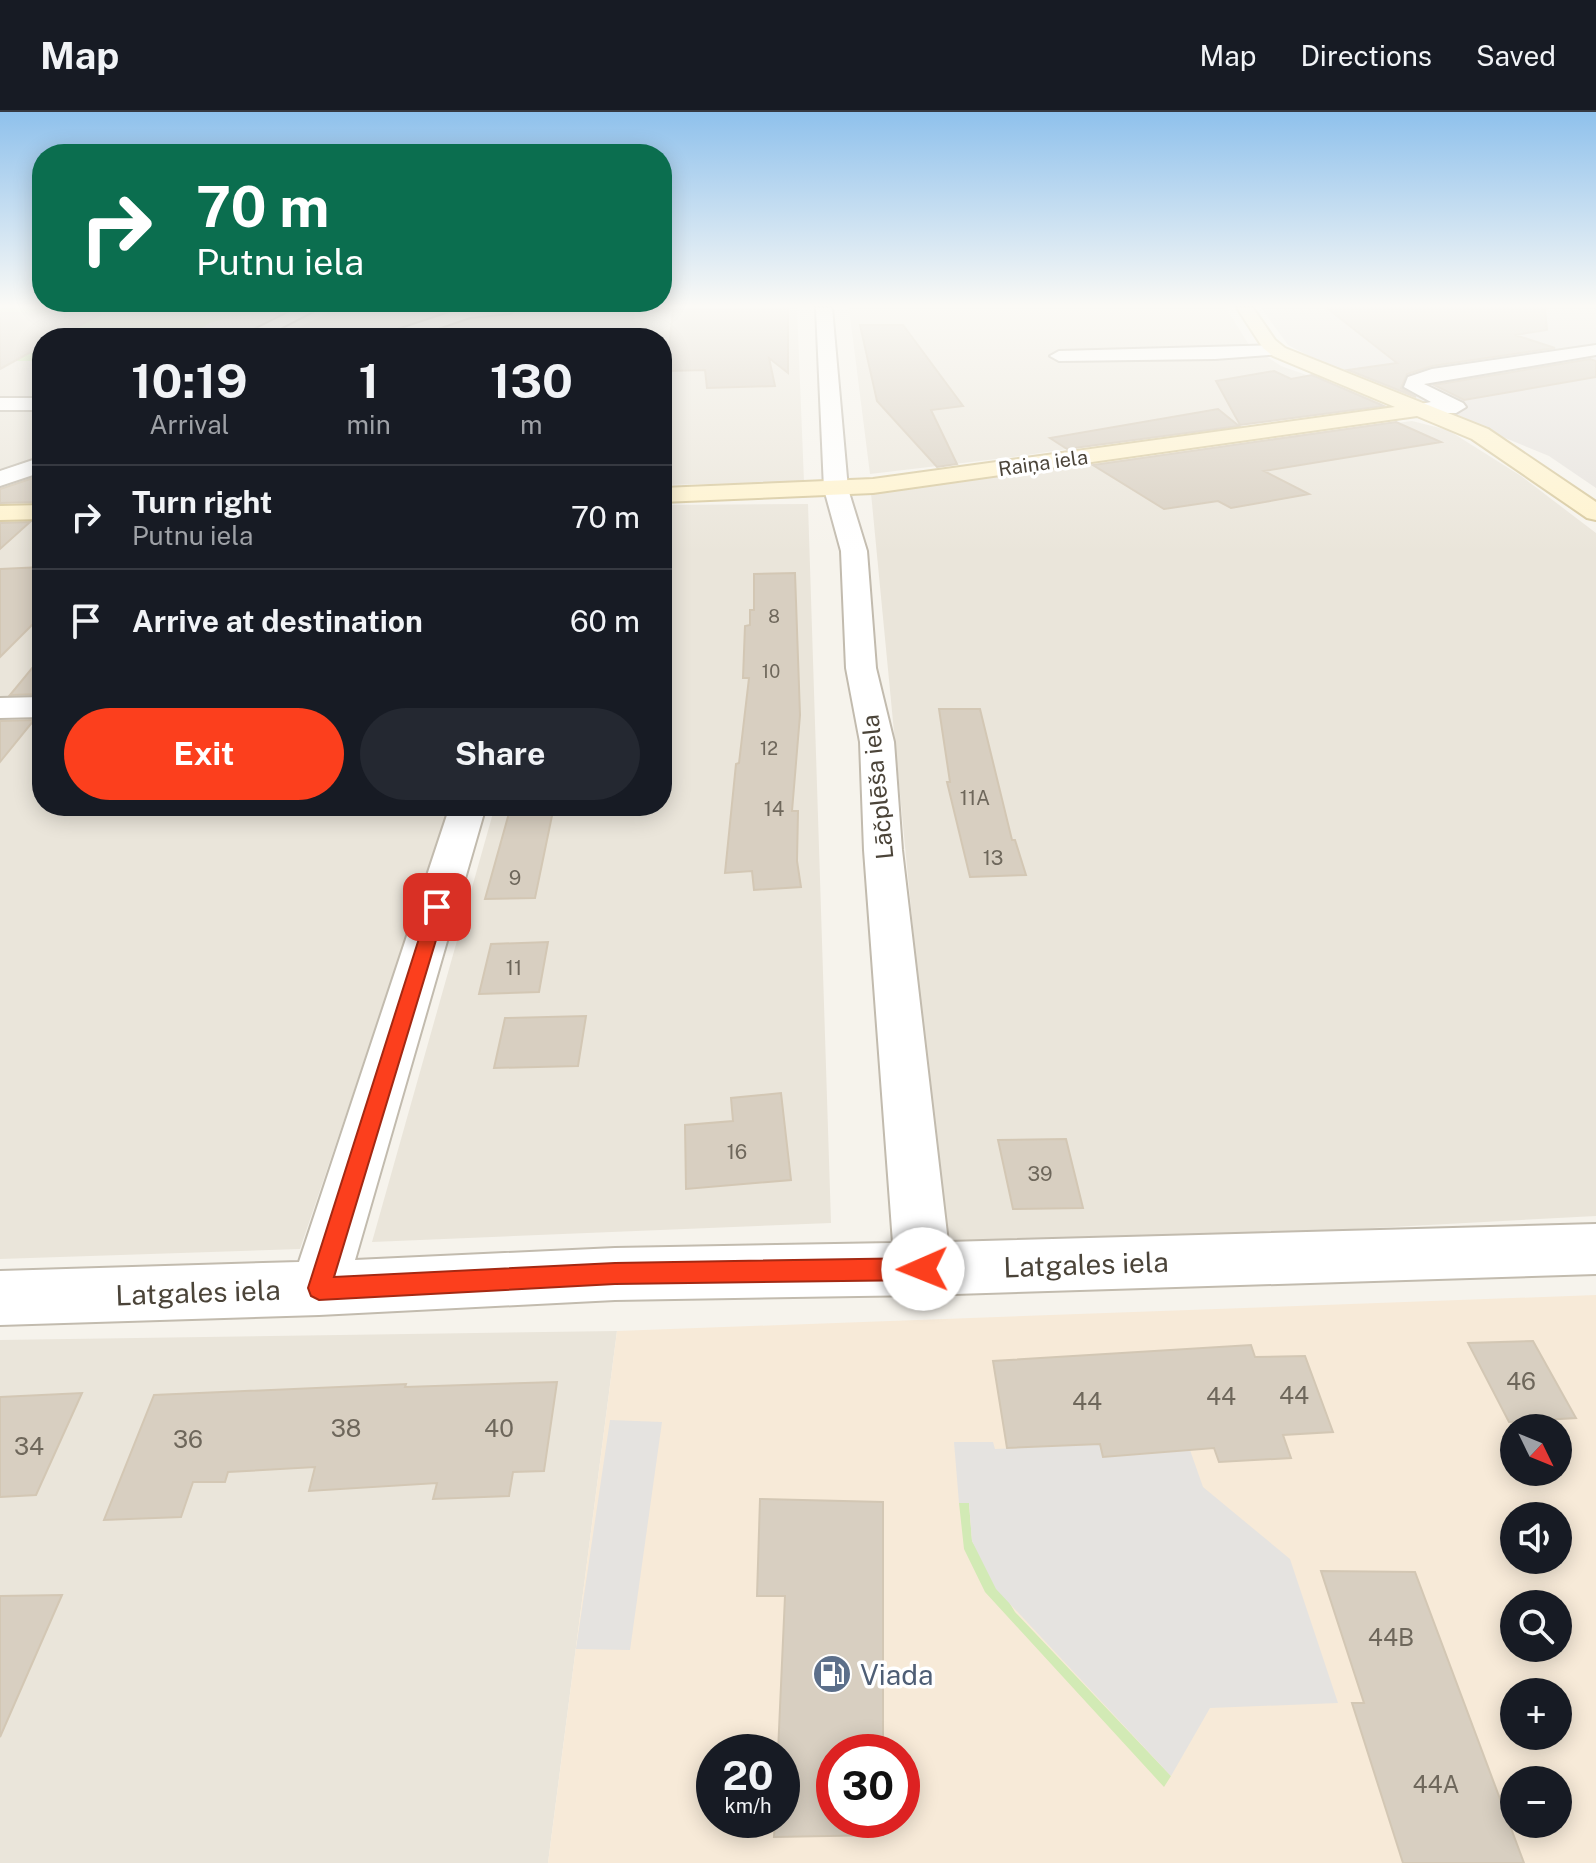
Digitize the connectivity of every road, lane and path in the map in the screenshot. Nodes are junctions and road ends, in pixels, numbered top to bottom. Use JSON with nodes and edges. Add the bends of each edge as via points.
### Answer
{"nodes":[{"id":1,"x":829,"y":390,"type":"edge"},
{"id":2,"x":1370,"y":390,"type":"edge"},
{"id":3,"x":1420,"y":390,"type":"edge"},
{"id":4,"x":0,"y":404,"type":"edge"},
{"id":5,"x":32,"y":404,"type":"edge"},
{"id":6,"x":1422,"y":409,"type":"junction"},
{"id":7,"x":32,"y":468,"type":"edge"},
{"id":8,"x":0,"y":479,"type":"edge"},
{"id":9,"x":836,"y":489,"type":"junction"},
{"id":10,"x":672,"y":495,"type":"edge"},
{"id":11,"x":32,"y":512,"type":"edge"},
{"id":12,"x":0,"y":513,"type":"edge"},
{"id":13,"x":1596,"y":513,"type":"edge"},
{"id":14,"x":32,"y":707,"type":"edge"},
{"id":15,"x":0,"y":708,"type":"edge"},
{"id":16,"x":465,"y":816,"type":"edge"},
{"id":17,"x":1596,"y":1249,"type":"edge"},
{"id":18,"x":923,"y":1269,"type":"junction"},
{"id":19,"x":319,"y":1288,"type":"junction"},
{"id":20,"x":0,"y":1298,"type":"edge"}],
"edges":[{"from":1,"to":9,"type":"street","name":"Lāčplēša iela"},
{"from":2,"to":6,"type":"street"},
{"from":3,"to":6,"type":"street","via":[[1456,407]]},
{"from":4,"to":5,"type":"street"},
{"from":6,"to":9,"type":"street","name":"Raiņa iela"},
{"from":6,"to":13,"type":"street","via":[[1499,445]]},
{"from":7,"to":8,"type":"street"},
{"from":9,"to":10,"type":"street","name":"Raiņa iela"},
{"from":9,"to":18,"type":"street","name":"Lāčplēša iela","via":[[854,551],[861,668],[877,742]]},
{"from":11,"to":12,"type":"street"},
{"from":14,"to":15,"type":"street"},
{"from":16,"to":19,"type":"street"},
{"from":17,"to":18,"type":"street","name":"Latgales iela"},
{"from":18,"to":19,"type":"street","name":"Latgales iela","via":[[615,1274]]},
{"from":19,"to":20,"type":"street","name":"Latgales iela"}]}
